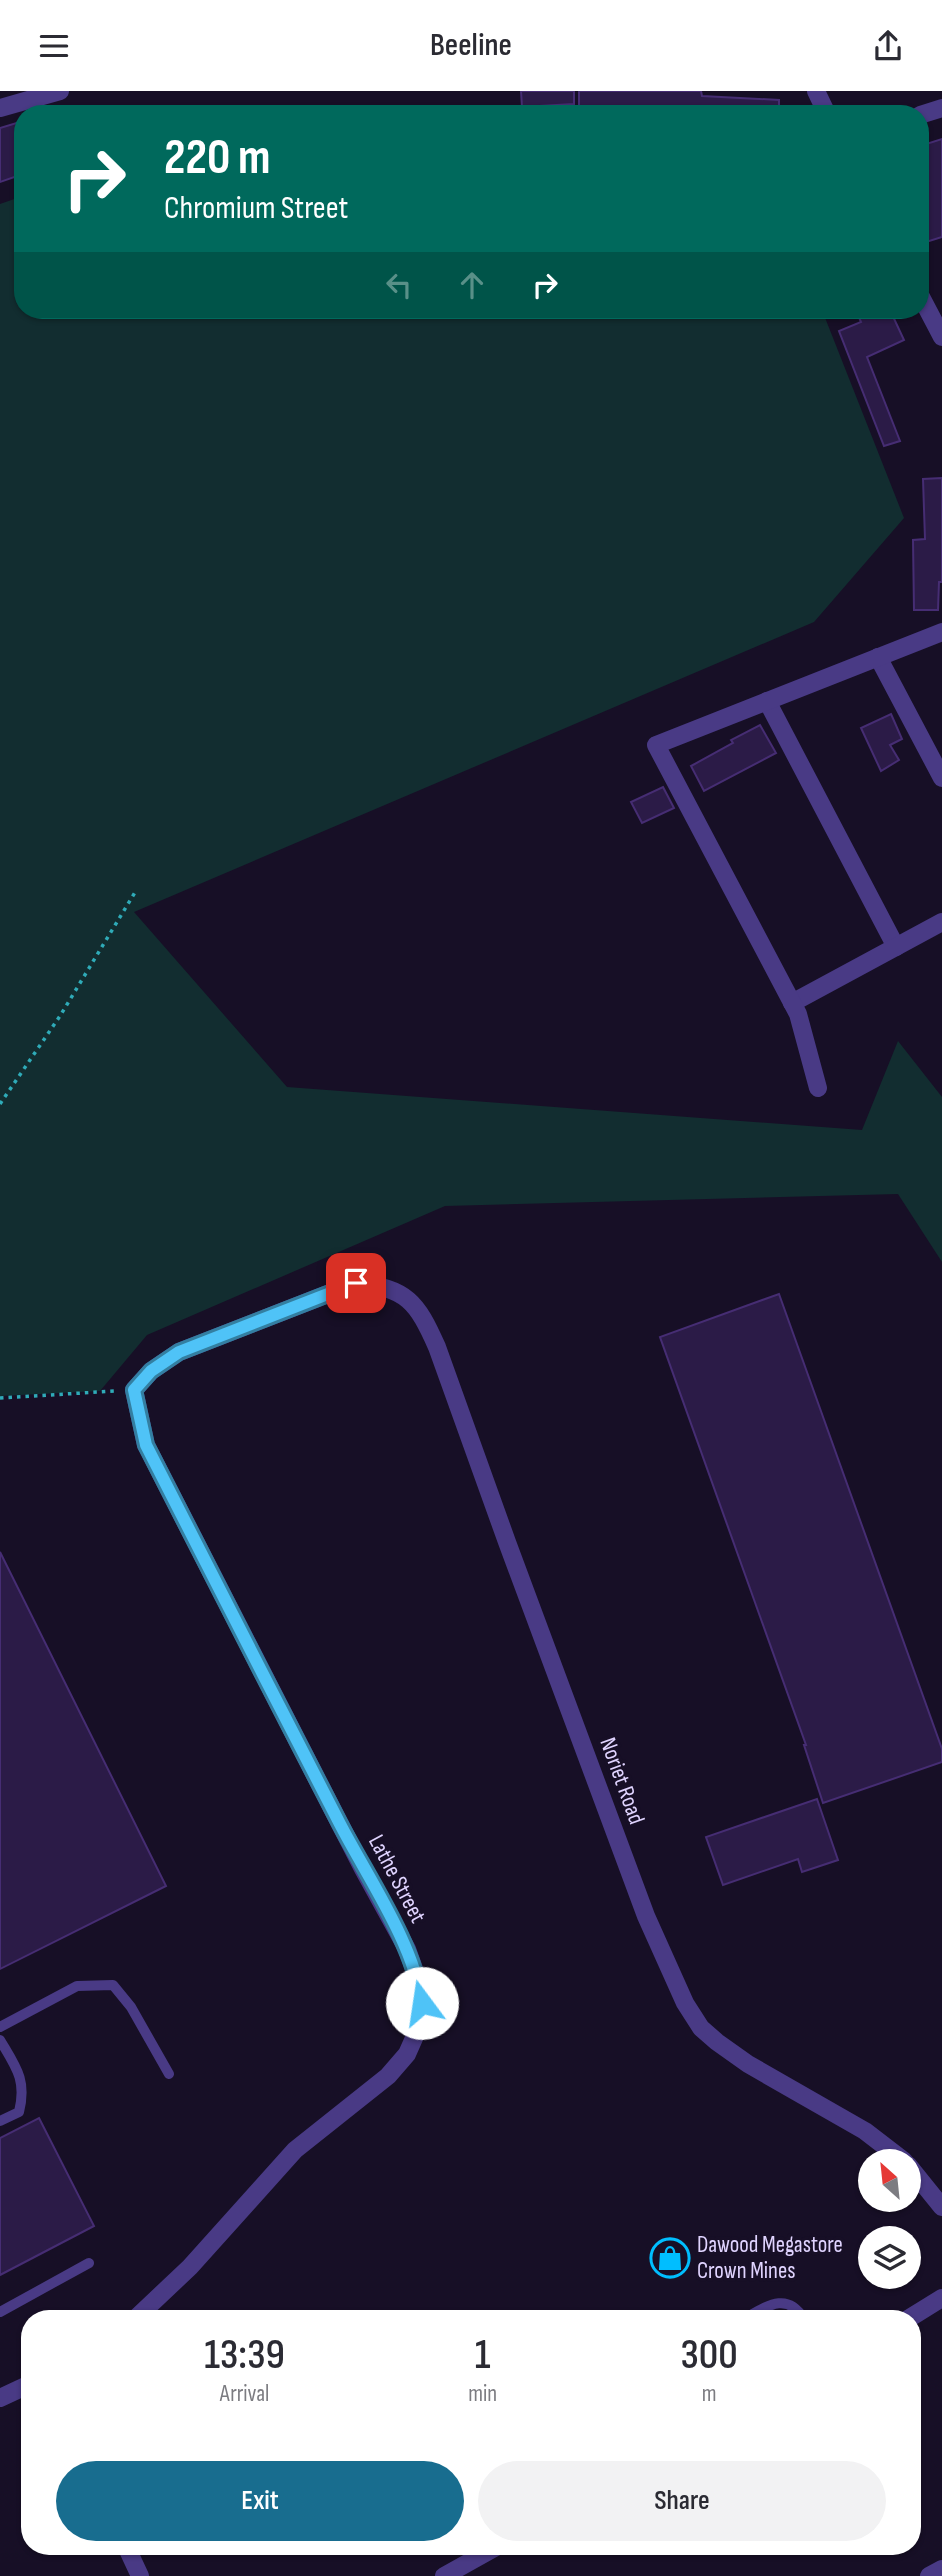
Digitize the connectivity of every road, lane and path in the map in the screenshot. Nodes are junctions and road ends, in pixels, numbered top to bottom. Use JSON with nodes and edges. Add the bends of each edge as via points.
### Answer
{"nodes":[{"id":1,"x":60,"y":91,"type":"edge"},
{"id":2,"x":0,"y":108,"type":"edge"},
{"id":3,"x":929,"y":312,"type":"edge"},
{"id":4,"x":942,"y":337,"type":"edge"},
{"id":5,"x":942,"y":632,"type":"edge"},
{"id":6,"x":878,"y":657,"type":"junction"},
{"id":7,"x":767,"y":701,"type":"junction"},
{"id":8,"x":942,"y":778,"type":"edge"},
{"id":9,"x":137,"y":888,"type":"dead end"},
{"id":10,"x":942,"y":922,"type":"edge"},
{"id":11,"x":896,"y":947,"type":"junction"},
{"id":12,"x":792,"y":1003,"type":"junction"},
{"id":13,"x":818,"y":1088,"type":"dead end"},
{"id":14,"x":0,"y":1104,"type":"edge"},
{"id":15,"x":134,"y":1390,"type":"junction"},
{"id":16,"x":0,"y":1398,"type":"edge"},
{"id":17,"x":0,"y":2027,"type":"edge"},
{"id":18,"x":0,"y":2040,"type":"edge"},
{"id":19,"x":169,"y":2074,"type":"dead end"},
{"id":20,"x":0,"y":2121,"type":"edge"},
{"id":21,"x":888,"y":2149,"type":"edge"},
{"id":22,"x":921,"y":2181,"type":"edge"},
{"id":23,"x":942,"y":2207,"type":"edge"},
{"id":24,"x":89,"y":2263,"type":"dead end"},
{"id":25,"x":942,"y":2298,"type":"edge"},
{"id":26,"x":145,"y":2310,"type":"edge"},
{"id":27,"x":761,"y":2310,"type":"edge"},
{"id":28,"x":799,"y":2310,"type":"edge"},
{"id":29,"x":921,"y":2311,"type":"edge"},
{"id":30,"x":0,"y":2312,"type":"edge"},
{"id":31,"x":21,"y":2388,"type":"edge"},
{"id":32,"x":0,"y":2398,"type":"edge"},
{"id":33,"x":130,"y":2555,"type":"edge"},
{"id":34,"x":482,"y":2555,"type":"edge"},
{"id":35,"x":942,"y":2569,"type":"edge"},
{"id":36,"x":140,"y":2576,"type":"edge"},
{"id":37,"x":444,"y":2576,"type":"edge"},
{"id":38,"x":929,"y":2576,"type":"edge"}],
"edges":[{"from":1,"to":2,"type":"street"},
{"from":3,"to":4,"type":"street"},
{"from":5,"to":6,"type":"street"},
{"from":6,"to":7,"type":"street"},
{"from":6,"to":8,"type":"street"},
{"from":7,"to":11,"type":"street"},
{"from":7,"to":12,"type":"street","via":[[656,745]]},
{"from":9,"to":14,"type":"path","via":[[60,1016]]},
{"from":10,"to":11,"type":"street"},
{"from":11,"to":12,"type":"street"},
{"from":12,"to":13,"type":"street"},
{"from":15,"to":16,"type":"path"},
{"from":15,"to":21,"type":"street","name":"Noriet Road","via":[[151,1371],[179,1352],[356,1283],[402,1294],[424,1318],[438,1347],[646,1916],[685,2003],[717,2042]]},
{"from":15,"to":26,"type":"street","name":"Lathe Street","via":[[146,1445],[407,1948],[422,2003],[419,2027],[407,2054],[388,2076],[295,2150],[190,2267]]},
{"from":17,"to":19,"type":"lane","via":[[77,1986],[113,1985],[131,2007]]},
{"from":18,"to":20,"type":"lane","via":[[24,2091],[19,2112]]},
{"from":22,"to":23,"type":"street"},
{"from":24,"to":30,"type":"lane"},
{"from":25,"to":29,"type":"street"},
{"from":27,"to":28,"type":"lane","via":[[783,2302]]},
{"from":31,"to":32,"type":"street"},
{"from":33,"to":36,"type":"street"},
{"from":34,"to":37,"type":"street"},
{"from":35,"to":38,"type":"street"}]}
